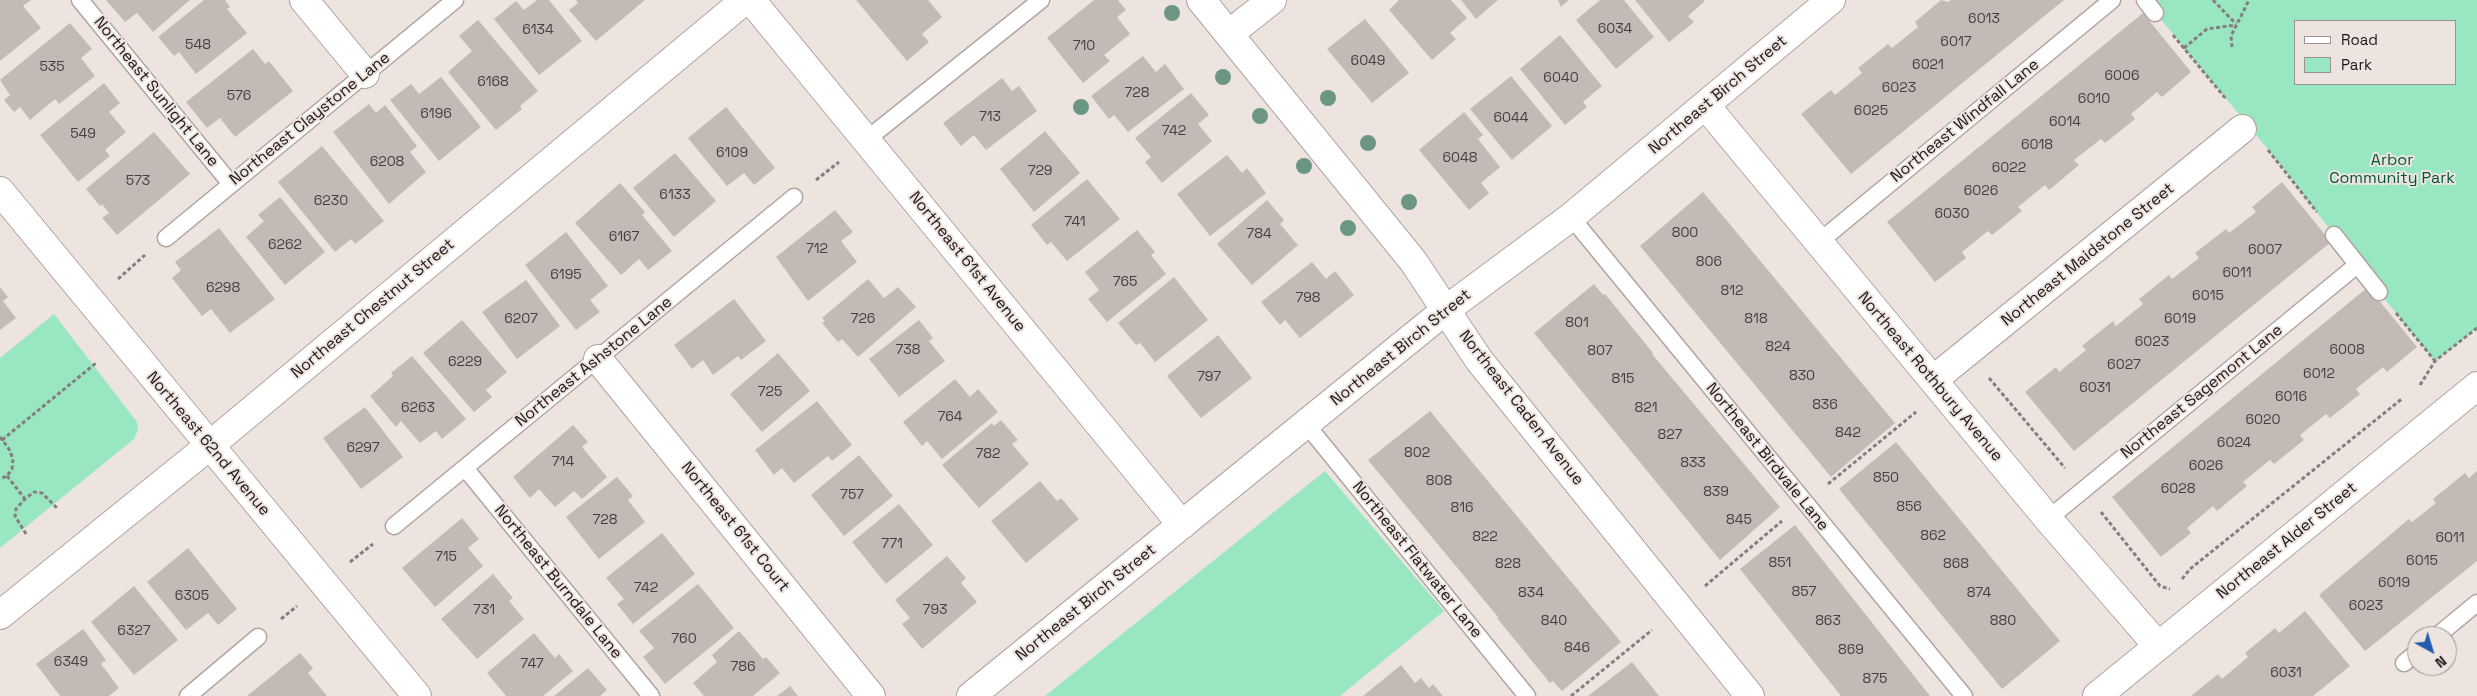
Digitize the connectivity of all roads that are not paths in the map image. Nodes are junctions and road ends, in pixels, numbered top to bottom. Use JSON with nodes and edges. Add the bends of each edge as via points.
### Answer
{"nodes":[{"id":1,"x":80,"y":0,"type":"edge"},
{"id":2,"x":304,"y":0,"type":"edge"},
{"id":3,"x":455,"y":0,"type":"edge"},
{"id":4,"x":745,"y":0,"type":"edge"},
{"id":5,"x":751,"y":0,"type":"edge"},
{"id":6,"x":1041,"y":0,"type":"edge"},
{"id":7,"x":1201,"y":0,"type":"edge"},
{"id":8,"x":1272,"y":0,"type":"edge"},
{"id":9,"x":1831,"y":0,"type":"edge"},
{"id":10,"x":2112,"y":0,"type":"edge"},
{"id":11,"x":1229,"y":34,"type":"junction"},
{"id":12,"x":365,"y":74,"type":"junction"},
{"id":13,"x":1706,"y":106,"type":"junction"},
{"id":14,"x":2242,"y":129,"type":"dead end"},
{"id":15,"x":866,"y":140,"type":"junction"},
{"id":16,"x":231,"y":184,"type":"junction"},
{"id":17,"x":0,"y":191,"type":"edge"},
{"id":18,"x":794,"y":198,"type":"road end"},
{"id":19,"x":1571,"y":217,"type":"junction"},
{"id":20,"x":2334,"y":235,"type":"road end"},
{"id":21,"x":166,"y":238,"type":"road end"},
{"id":22,"x":1819,"y":242,"type":"junction"},
{"id":23,"x":2357,"y":265,"type":"junction"},
{"id":24,"x":2378,"y":292,"type":"road end"},
{"id":25,"x":1447,"y":309,"type":"junction"},
{"id":26,"x":598,"y":359,"type":"junction"},
{"id":27,"x":1934,"y":380,"type":"junction"},
{"id":28,"x":2477,"y":386,"type":"edge"},
{"id":29,"x":1306,"y":424,"type":"junction"},
{"id":30,"x":209,"y":446,"type":"junction"},
{"id":31,"x":465,"y":468,"type":"junction"},
{"id":32,"x":2048,"y":519,"type":"junction"},
{"id":33,"x":1182,"y":525,"type":"junction"},
{"id":34,"x":394,"y":526,"type":"road end"},
{"id":35,"x":2477,"y":603,"type":"edge"},
{"id":36,"x":0,"y":615,"type":"edge"},
{"id":37,"x":2449,"y":626,"type":"edge"},
{"id":38,"x":258,"y":637,"type":"road end"},
{"id":39,"x":2158,"y":646,"type":"junction"},
{"id":40,"x":2407,"y":660,"type":"edge"},
{"id":41,"x":2404,"y":663,"type":"dead end"},
{"id":42,"x":189,"y":696,"type":"edge"},
{"id":43,"x":417,"y":696,"type":"edge"},
{"id":44,"x":651,"y":696,"type":"edge"},
{"id":45,"x":871,"y":696,"type":"edge"},
{"id":46,"x":971,"y":696,"type":"edge"},
{"id":47,"x":1527,"y":696,"type":"edge"},
{"id":48,"x":1750,"y":696,"type":"edge"},
{"id":49,"x":1964,"y":696,"type":"edge"},
{"id":50,"x":2097,"y":696,"type":"edge"}],
"edges":[{"from":1,"to":16,"type":"lane","name":"Northeast Sunlight Lane"},
{"from":2,"to":12,"type":"street"},
{"from":3,"to":12,"type":"lane","name":"Northeast Claystone Lane"},
{"from":4,"to":30,"type":"street","name":"Northeast Chestnut Street"},
{"from":5,"to":15,"type":"street","name":"Northeast 61st Avenue"},
{"from":6,"to":15,"type":"lane"},
{"from":7,"to":11,"type":"street","name":"Northeast Caden Avenue"},
{"from":8,"to":11,"type":"street"},
{"from":9,"to":13,"type":"street","name":"Northeast Birch Street"},
{"from":10,"to":22,"type":"lane","name":"Northeast Windfall Lane"},
{"from":11,"to":25,"type":"street","name":"Northeast Caden Avenue","via":[[1413,261]]},
{"from":12,"to":16,"type":"lane","name":"Northeast Claystone Lane"},
{"from":13,"to":19,"type":"street","name":"Northeast Birch Street"},
{"from":13,"to":22,"type":"street","name":"Northeast Rothbury Avenue"},
{"from":14,"to":27,"type":"street","name":"Northeast Maidstone Street"},
{"from":15,"to":33,"type":"street","name":"Northeast 61st Avenue"},
{"from":16,"to":21,"type":"lane","name":"Northeast Claystone Lane"},
{"from":17,"to":30,"type":"street","name":"Northeast 62nd Avenue"},
{"from":18,"to":26,"type":"lane","name":"Northeast Ashstone Lane"},
{"from":19,"to":25,"type":"street","name":"Northeast Birch Street"},
{"from":19,"to":49,"type":"lane","name":"Northeast Birdvale Lane"},
{"from":20,"to":23,"type":"lane"},
{"from":22,"to":27,"type":"street","name":"Northeast Rothbury Avenue"},
{"from":23,"to":24,"type":"lane"},
{"from":23,"to":32,"type":"lane","name":"Northeast Sagemont Lane"},
{"from":25,"to":29,"type":"street","name":"Northeast Birch Street"},
{"from":25,"to":48,"type":"street","name":"Northeast Caden Avenue","via":[[1479,360]]},
{"from":26,"to":31,"type":"lane","name":"Northeast Ashstone Lane"},
{"from":26,"to":45,"type":"street","name":"Northeast 61st Court"},
{"from":27,"to":32,"type":"street","name":"Northeast Rothbury Avenue"},
{"from":28,"to":39,"type":"street","name":"Northeast Alder Street"},
{"from":29,"to":33,"type":"street","name":"Northeast Birch Street"},
{"from":29,"to":47,"type":"lane","name":"Northeast Flatwater Lane"},
{"from":30,"to":36,"type":"street","name":"Northeast Chestnut Street"},
{"from":30,"to":43,"type":"street","name":"Northeast 62nd Avenue"},
{"from":31,"to":34,"type":"lane","name":"Northeast Ashstone Lane"},
{"from":31,"to":44,"type":"lane","name":"Northeast Burndale Lane"},
{"from":32,"to":39,"type":"street","name":"Northeast Rothbury Avenue"},
{"from":33,"to":46,"type":"street","name":"Northeast Birch Street"},
{"from":35,"to":37,"type":"lane"},
{"from":38,"to":42,"type":"lane"},
{"from":39,"to":50,"type":"street","name":"Northeast Alder Street"},
{"from":40,"to":41,"type":"lane"}]}
